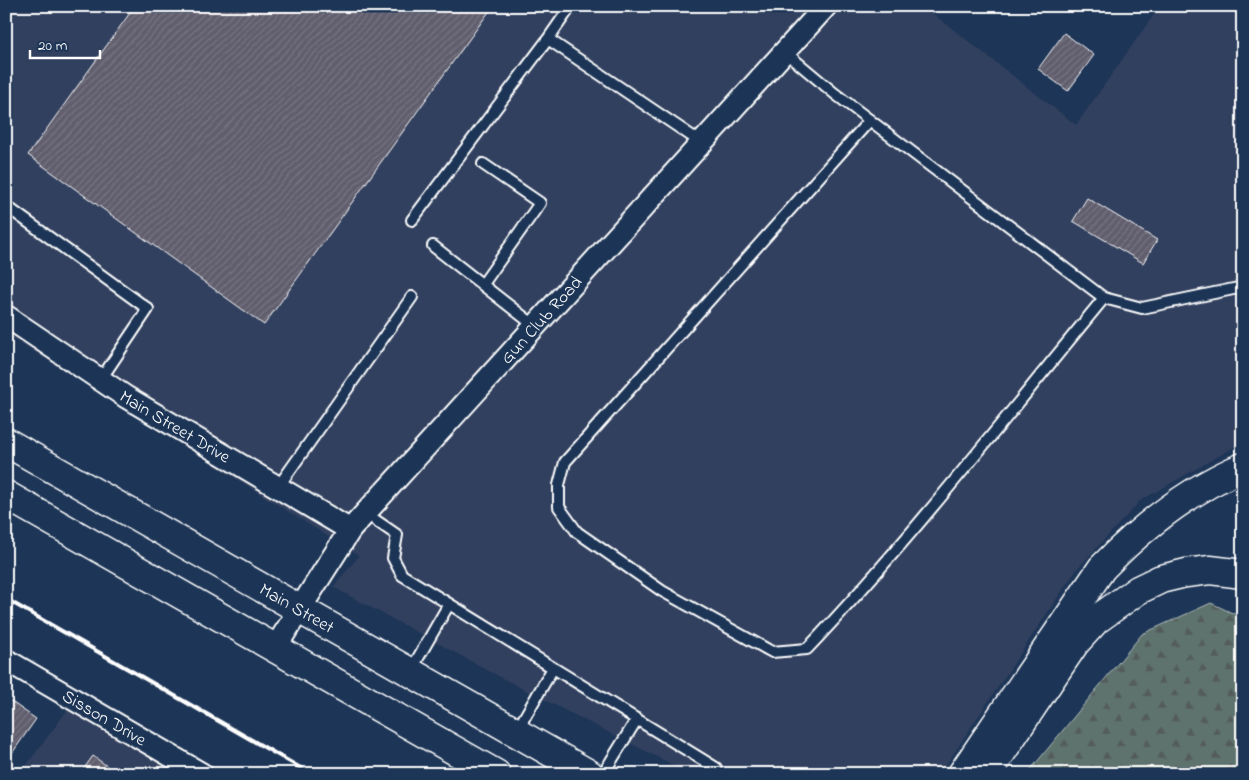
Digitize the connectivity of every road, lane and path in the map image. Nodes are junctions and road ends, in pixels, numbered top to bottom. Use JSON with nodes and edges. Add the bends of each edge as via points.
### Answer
{"nodes":[{"id":1,"x":572,"y":6,"type":"edge"},
{"id":2,"x":826,"y":6,"type":"edge"},
{"id":3,"x":548,"y":38,"type":"junction"},
{"id":4,"x":785,"y":52,"type":"junction"},
{"id":5,"x":870,"y":120,"type":"junction"},
{"id":6,"x":702,"y":143,"type":"junction"},
{"id":7,"x":483,"y":164,"type":"dead end"},
{"id":8,"x":6,"y":206,"type":"edge"},
{"id":9,"x":412,"y":220,"type":"dead end"},
{"id":10,"x":433,"y":246,"type":"dead end"},
{"id":11,"x":483,"y":284,"type":"junction"},
{"id":12,"x":1243,"y":288,"type":"edge"},
{"id":13,"x":412,"y":298,"type":"dead end"},
{"id":14,"x":1104,"y":298,"type":"junction"},
{"id":15,"x":6,"y":316,"type":"edge"},
{"id":16,"x":535,"y":326,"type":"junction"},
{"id":17,"x":101,"y":379,"type":"junction"},
{"id":18,"x":6,"y":442,"type":"edge"},
{"id":19,"x":1243,"y":468,"type":"edge"},
{"id":20,"x":278,"y":487,"type":"junction"},
{"id":21,"x":6,"y":495,"type":"edge"},
{"id":22,"x":365,"y":513,"type":"junction"},
{"id":23,"x":350,"y":530,"type":"junction"},
{"id":24,"x":1243,"y":574,"type":"edge"},
{"id":25,"x":449,"y":604,"type":"junction"},
{"id":26,"x":298,"y":610,"type":"junction"},
{"id":27,"x":274,"y":648,"type":"junction"},
{"id":28,"x":6,"y":660,"type":"edge"},
{"id":29,"x":553,"y":668,"type":"junction"},
{"id":30,"x":409,"y":673,"type":"junction"},
{"id":31,"x":637,"y":719,"type":"junction"},
{"id":32,"x":516,"y":733,"type":"junction"},
{"id":33,"x":202,"y":774,"type":"edge"},
{"id":34,"x":496,"y":774,"type":"edge"},
{"id":35,"x":589,"y":774,"type":"edge"},
{"id":36,"x":603,"y":774,"type":"edge"},
{"id":37,"x":713,"y":774,"type":"edge"},
{"id":38,"x":962,"y":774,"type":"edge"},
{"id":39,"x":987,"y":774,"type":"edge"}],
"edges":[{"from":1,"to":3,"type":"lane"},
{"from":2,"to":4,"type":"street","name":"Gun Club Road"},
{"from":3,"to":6,"type":"lane"},
{"from":3,"to":9,"type":"lane"},
{"from":4,"to":5,"type":"lane"},
{"from":4,"to":6,"type":"street","name":"Gun Club Road"},
{"from":5,"to":14,"type":"lane"},
{"from":5,"to":14,"type":"lane","via":[[565,462],[559,485],[559,507],[576,532],[662,591],[772,652],[807,649],[899,545]]},
{"from":6,"to":16,"type":"street","name":"Gun Club Road"},
{"from":7,"to":11,"type":"lane","via":[[540,203]]},
{"from":8,"to":17,"type":"lane","via":[[148,309]]},
{"from":10,"to":11,"type":"lane"},
{"from":11,"to":16,"type":"lane"},
{"from":12,"to":14,"type":"lane","via":[[1142,308]]},
{"from":13,"to":20,"type":"lane"},
{"from":15,"to":17,"type":"street","name":"Main Street Drive"},
{"from":16,"to":22,"type":"street","name":"Gun Club Road"},
{"from":17,"to":20,"type":"street","name":"Main Street Drive"},
{"from":18,"to":26,"type":"main road","name":"Main Street"},
{"from":19,"to":38,"type":"main road","via":[[1220,477],[1158,515],[1102,568]]},
{"from":20,"to":23,"type":"street","name":"Main Street Drive"},
{"from":21,"to":27,"type":"main road"},
{"from":22,"to":23,"type":"street","name":"Gun Club Road"},
{"from":22,"to":25,"type":"lane","via":[[397,535],[393,558],[402,575]]},
{"from":23,"to":26,"type":"street","name":"Gun Club Road"},
{"from":24,"to":39,"type":"main road","via":[[1210,570],[1161,580],[1138,590],[1096,620],[1075,643]]},
{"from":25,"to":29,"type":"lane"},
{"from":25,"to":30,"type":"lane"},
{"from":26,"to":27,"type":"street","name":"Gun Club Road"},
{"from":26,"to":30,"type":"main road","name":"Main Street"},
{"from":27,"to":34,"type":"main road"},
{"from":28,"to":33,"type":"street","name":"Sisson Drive"},
{"from":29,"to":31,"type":"lane"},
{"from":29,"to":32,"type":"lane"},
{"from":30,"to":32,"type":"main road","name":"Main Street"},
{"from":31,"to":36,"type":"lane"},
{"from":31,"to":37,"type":"lane","via":[[716,768]]},
{"from":32,"to":35,"type":"main road","name":"Main Street"}]}
